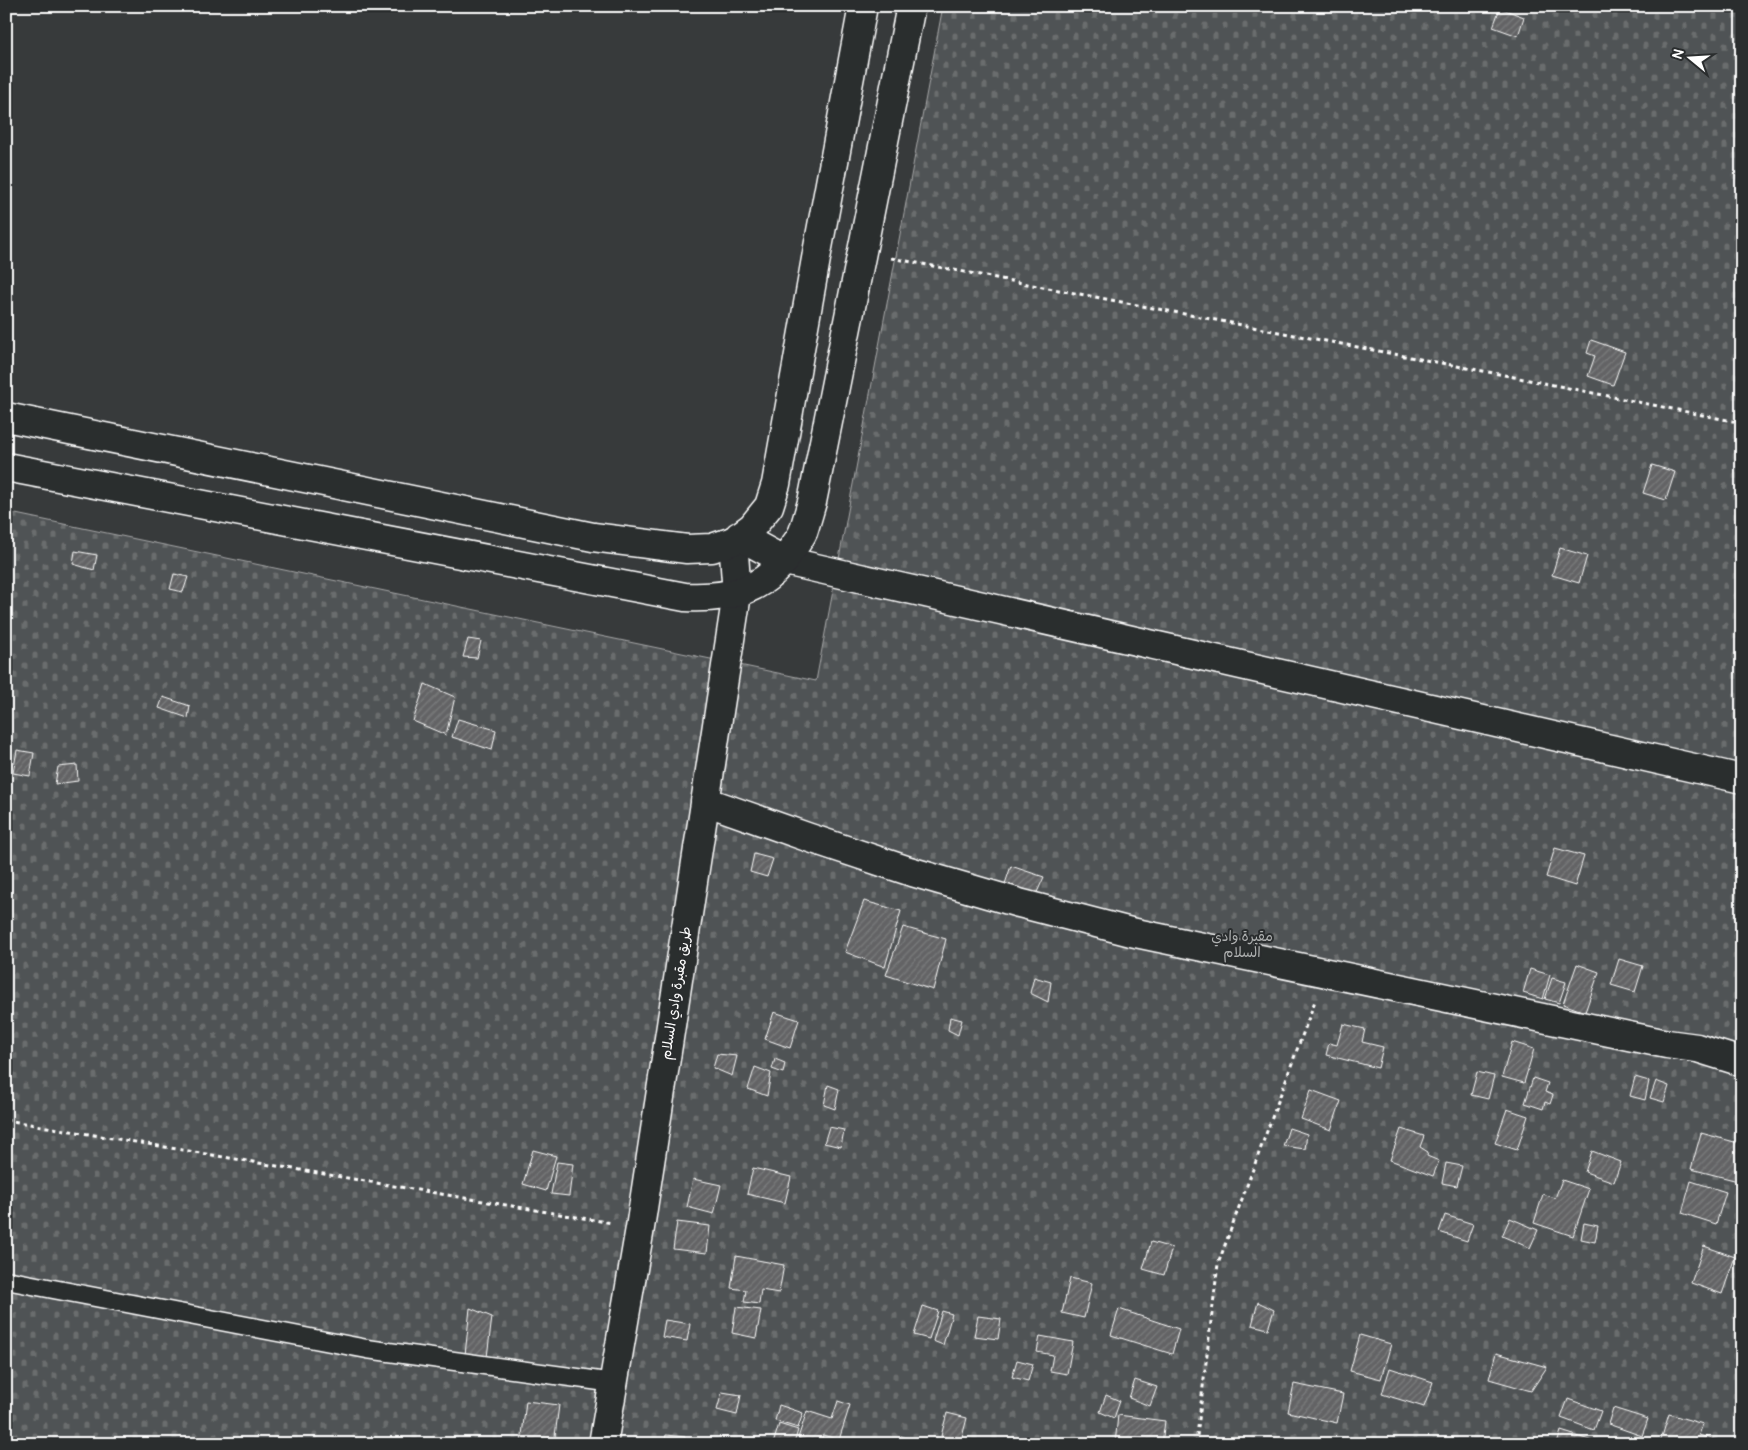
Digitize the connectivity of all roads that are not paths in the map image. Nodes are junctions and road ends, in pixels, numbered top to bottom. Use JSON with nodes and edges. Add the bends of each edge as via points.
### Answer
{"nodes":[{"id":1,"x":863,"y":6,"type":"edge"},
{"id":2,"x":911,"y":6,"type":"edge"},
{"id":3,"x":6,"y":417,"type":"edge"},
{"id":4,"x":6,"y":467,"type":"edge"},
{"id":5,"x":736,"y":539,"type":"junction"},
{"id":6,"x":785,"y":561,"type":"junction"},
{"id":7,"x":737,"y":594,"type":"junction"},
{"id":8,"x":1742,"y":779,"type":"edge"},
{"id":9,"x":705,"y":801,"type":"junction"},
{"id":10,"x":1742,"y":1062,"type":"edge"},
{"id":11,"x":6,"y":1280,"type":"edge"},
{"id":12,"x":614,"y":1383,"type":"junction"},
{"id":13,"x":603,"y":1444,"type":"edge"}],
"edges":[{"from":1,"to":5,"type":"street","via":[[776,484],[769,506],[752,527]]},
{"from":2,"to":6,"type":"street","via":[[812,502],[802,534]]},
{"from":3,"to":5,"type":"street","via":[[593,537],[687,550],[712,548]]},
{"from":4,"to":7,"type":"street","via":[[685,597]]},
{"from":5,"to":6,"type":"street"},
{"from":5,"to":7,"type":"street","name":"طريق مقبرة وادي السلام"},
{"from":6,"to":7,"type":"street","via":[[769,576]]},
{"from":6,"to":8,"type":"street"},
{"from":7,"to":9,"type":"street","name":"طريق مقبرة وادي السلام"},
{"from":9,"to":10,"type":"street","via":[[909,871],[1131,932],[1697,1048]]},
{"from":9,"to":12,"type":"street","name":"طريق مقبرة وادي السلام"},
{"from":11,"to":12,"type":"lane","via":[[367,1349]]},
{"from":12,"to":13,"type":"street","name":"طريق مقبرة وادي السلام"}]}
